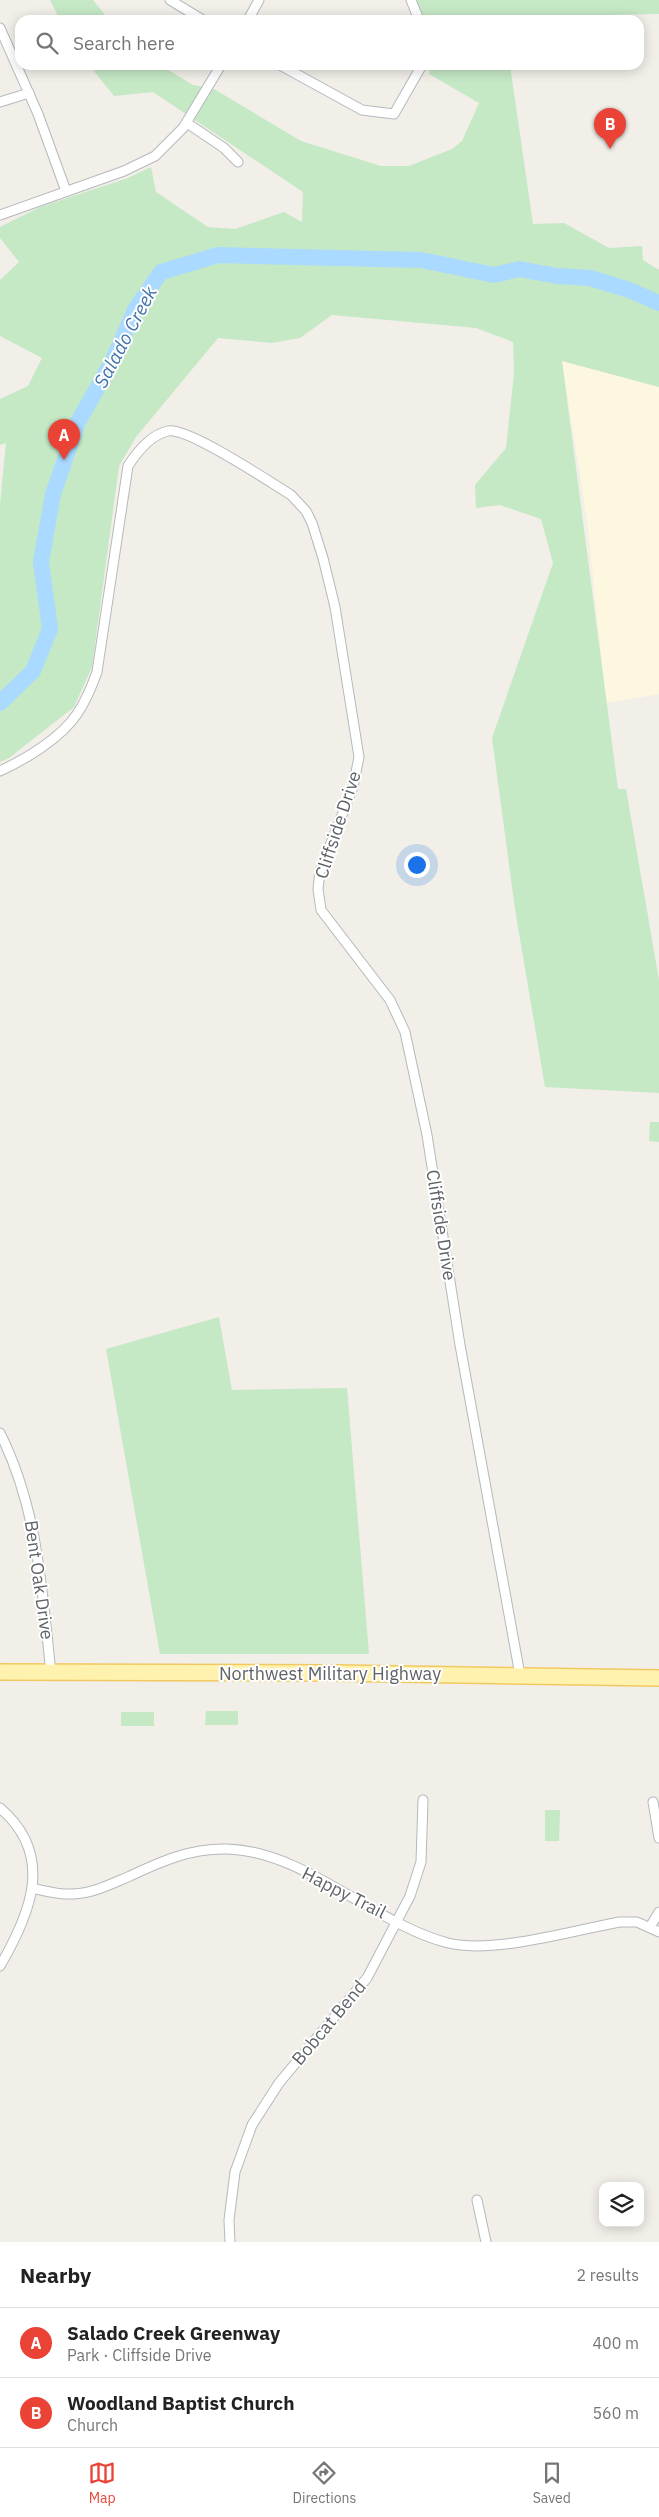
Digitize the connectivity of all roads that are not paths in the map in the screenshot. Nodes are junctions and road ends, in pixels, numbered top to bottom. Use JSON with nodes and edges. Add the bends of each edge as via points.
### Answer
{"nodes":[{"id":1,"x":170,"y":0,"type":"edge"},
{"id":2,"x":259,"y":0,"type":"edge"},
{"id":3,"x":411,"y":0,"type":"edge"},
{"id":4,"x":195,"y":15,"type":"edge"},
{"id":5,"x":251,"y":15,"type":"edge"},
{"id":6,"x":418,"y":15,"type":"edge"},
{"id":7,"x":0,"y":28,"type":"edge"},
{"id":8,"x":15,"y":62,"type":"edge"},
{"id":9,"x":19,"y":70,"type":"edge"},
{"id":10,"x":218,"y":70,"type":"edge"},
{"id":11,"x":289,"y":70,"type":"edge"},
{"id":12,"x":419,"y":70,"type":"edge"},
{"id":13,"x":29,"y":93,"type":"junction"},
{"id":14,"x":0,"y":102,"type":"edge"},
{"id":15,"x":187,"y":123,"type":"junction"},
{"id":16,"x":238,"y":162,"type":"dead end"},
{"id":17,"x":66,"y":191,"type":"junction"},
{"id":18,"x":0,"y":215,"type":"edge"},
{"id":19,"x":0,"y":771,"type":"edge"},
{"id":20,"x":0,"y":1433,"type":"edge"},
{"id":21,"x":0,"y":1672,"type":"edge"},
{"id":22,"x":51,"y":1673,"type":"junction"},
{"id":23,"x":520,"y":1675,"type":"junction"},
{"id":24,"x":659,"y":1678,"type":"edge"},
{"id":25,"x":423,"y":1800,"type":"dead end"},
{"id":26,"x":653,"y":1802,"type":"dead end"},
{"id":27,"x":0,"y":1808,"type":"edge"},
{"id":28,"x":659,"y":1838,"type":"edge"},
{"id":29,"x":32,"y":1888,"type":"junction"},
{"id":30,"x":659,"y":1912,"type":"edge"},
{"id":31,"x":397,"y":1921,"type":"junction"},
{"id":32,"x":650,"y":1927,"type":"junction"},
{"id":33,"x":659,"y":1932,"type":"edge"},
{"id":34,"x":0,"y":1966,"type":"edge"},
{"id":35,"x":477,"y":2200,"type":"dead end"},
{"id":36,"x":230,"y":2242,"type":"edge"},
{"id":37,"x":486,"y":2242,"type":"edge"}],
"edges":[{"from":1,"to":4,"type":"street"},
{"from":2,"to":5,"type":"street"},
{"from":3,"to":6,"type":"street"},
{"from":7,"to":8,"type":"street"},
{"from":9,"to":13,"type":"street"},
{"from":10,"to":15,"type":"street"},
{"from":11,"to":12,"type":"street","via":[[362,110],[394,114]]},
{"from":13,"to":14,"type":"street"},
{"from":13,"to":17,"type":"street"},
{"from":15,"to":16,"type":"street","via":[[224,148]]},
{"from":15,"to":17,"type":"street","via":[[170,143],[146,162]]},
{"from":17,"to":18,"type":"street"},
{"from":19,"to":23,"type":"street","name":"Cliffside Drive","via":[[60,731],[77,715],[88,695],[97,672],[128,466],[145,445],[169,431],[193,437],[291,494],[312,523],[335,607],[359,757],[353,787],[320,871],[321,910],[390,1000],[407,1040],[427,1135],[460,1345]]},
{"from":20,"to":22,"type":"street","name":"Bent Oak Drive","via":[[20,1483],[37,1542]]},
{"from":21,"to":22,"type":"main road","name":"Northwest Military Highway"},
{"from":22,"to":23,"type":"main road","name":"Northwest Military Highway"},
{"from":23,"to":24,"type":"main road","name":"Northwest Military Highway"},
{"from":25,"to":31,"type":"street","name":"Bobcat Bend","via":[[419,1874]]},
{"from":26,"to":28,"type":"street"},
{"from":27,"to":29,"type":"street","via":[[17,1824],[29,1845],[33,1864]]},
{"from":29,"to":31,"type":"street","name":"Happy Trail","via":[[63,1894],[98,1890],[184,1853],[207,1849],[242,1850],[287,1864]]},
{"from":29,"to":34,"type":"street","via":[[21,1922]]},
{"from":30,"to":32,"type":"street"},
{"from":31,"to":32,"type":"street","name":"Happy Trail","via":[[448,1943],[481,1946],[498,1946],[619,1922],[637,1922]]},
{"from":31,"to":36,"type":"street","name":"Bobcat Bend","via":[[367,1978],[278,2083],[252,2125],[235,2172],[229,2220]]},
{"from":32,"to":33,"type":"street","name":"Happy Trail"},
{"from":35,"to":37,"type":"street"}]}
